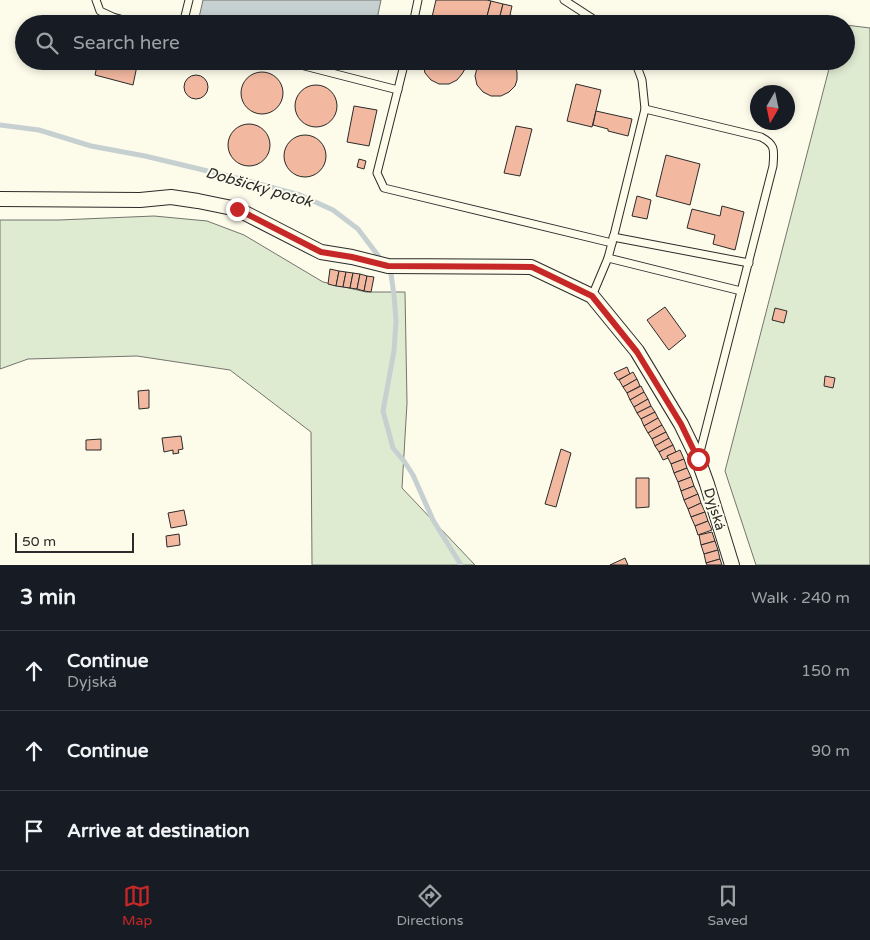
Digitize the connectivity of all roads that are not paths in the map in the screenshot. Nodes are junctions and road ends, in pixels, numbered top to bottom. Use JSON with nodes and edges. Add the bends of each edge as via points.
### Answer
{"nodes":[{"id":1,"x":96,"y":0,"type":"edge"},
{"id":2,"x":189,"y":0,"type":"edge"},
{"id":3,"x":418,"y":0,"type":"edge"},
{"id":4,"x":564,"y":0,"type":"edge"},
{"id":5,"x":107,"y":15,"type":"edge"},
{"id":6,"x":185,"y":15,"type":"edge"},
{"id":7,"x":415,"y":15,"type":"edge"},
{"id":8,"x":587,"y":15,"type":"edge"},
{"id":9,"x":320,"y":70,"type":"edge"},
{"id":10,"x":402,"y":70,"type":"edge"},
{"id":11,"x":638,"y":70,"type":"edge"},
{"id":12,"x":398,"y":90,"type":"junction"},
{"id":13,"x":645,"y":109,"type":"junction"},
{"id":14,"x":0,"y":200,"type":"edge"},
{"id":15,"x":613,"y":240,"type":"junction"},
{"id":16,"x":608,"y":258,"type":"junction"},
{"id":17,"x":749,"y":263,"type":"junction"},
{"id":18,"x":742,"y":291,"type":"junction"},
{"id":19,"x":592,"y":296,"type":"junction"},
{"id":20,"x":698,"y":459,"type":"junction"},
{"id":21,"x":732,"y":565,"type":"edge"}],
"edges":[{"from":1,"to":5,"type":"lane","via":[[100,11]]},
{"from":2,"to":6,"type":"lane"},
{"from":3,"to":7,"type":"lane"},
{"from":4,"to":8,"type":"lane"},
{"from":9,"to":12,"type":"lane"},
{"from":10,"to":12,"type":"lane"},
{"from":11,"to":13,"type":"lane"},
{"from":12,"to":15,"type":"lane","via":[[377,173],[384,188]]},
{"from":13,"to":15,"type":"lane"},
{"from":13,"to":17,"type":"lane","via":[[761,137],[770,142],[774,151],[773,166]]},
{"from":14,"to":19,"type":"street","name":"Dyjská","via":[[180,198],[237,209],[321,252],[388,266],[532,267]]},
{"from":15,"to":16,"type":"lane"},
{"from":15,"to":17,"type":"lane"},
{"from":16,"to":18,"type":"lane"},
{"from":16,"to":19,"type":"lane"},
{"from":17,"to":18,"type":"lane"},
{"from":18,"to":20,"type":"lane"},
{"from":19,"to":20,"type":"street","name":"Dyjská","via":[[637,352],[681,424]]},
{"from":20,"to":21,"type":"street","name":"Dyjská"}]}
